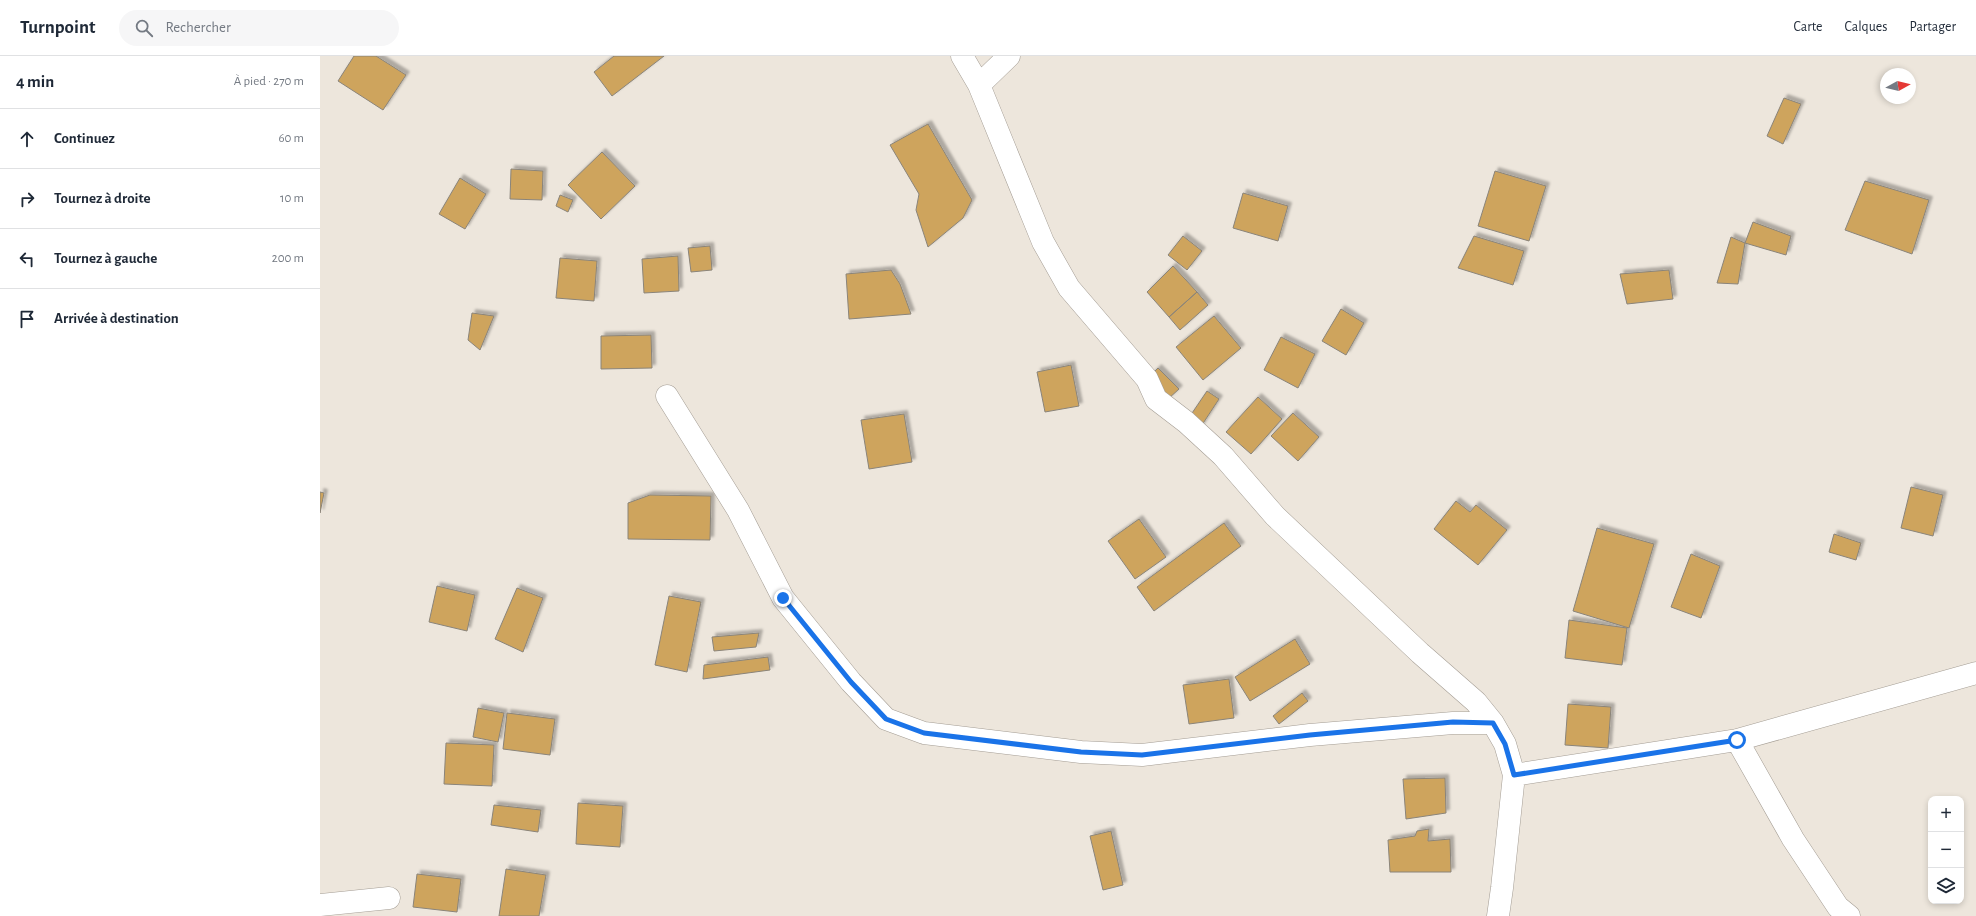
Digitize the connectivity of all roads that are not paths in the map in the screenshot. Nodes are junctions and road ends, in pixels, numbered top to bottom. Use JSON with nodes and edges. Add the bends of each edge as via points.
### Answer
{"nodes":[{"id":1,"x":962,"y":56,"type":"edge"},
{"id":2,"x":1009,"y":56,"type":"edge"},
{"id":3,"x":979,"y":85,"type":"junction"},
{"id":4,"x":667,"y":396,"type":"dead end"},
{"id":5,"x":1976,"y":673,"type":"edge"},
{"id":6,"x":1493,"y":723,"type":"junction"},
{"id":7,"x":1737,"y":740,"type":"junction"},
{"id":8,"x":1514,"y":775,"type":"junction"},
{"id":9,"x":389,"y":898,"type":"dead end"},
{"id":10,"x":320,"y":905,"type":"edge"},
{"id":11,"x":1498,"y":916,"type":"edge"},
{"id":12,"x":1849,"y":916,"type":"edge"}],
"edges":[{"from":1,"to":3,"type":"street"},
{"from":2,"to":3,"type":"street"},
{"from":3,"to":6,"type":"street","via":[[1043,242],[1069,288],[1147,378],[1156,399],[1223,456],[1275,516],[1420,653],[1476,702]]},
{"from":4,"to":6,"type":"street","via":[[738,510],[783,598],[851,682],[886,719],[924,733],[1081,752],[1142,755],[1310,735],[1453,722]]},
{"from":5,"to":7,"type":"street"},
{"from":6,"to":8,"type":"street","via":[[1505,744]]},
{"from":7,"to":8,"type":"street"},
{"from":7,"to":12,"type":"street","via":[[1792,840],[1838,907]]},
{"from":8,"to":11,"type":"street"},
{"from":9,"to":10,"type":"street"}]}
